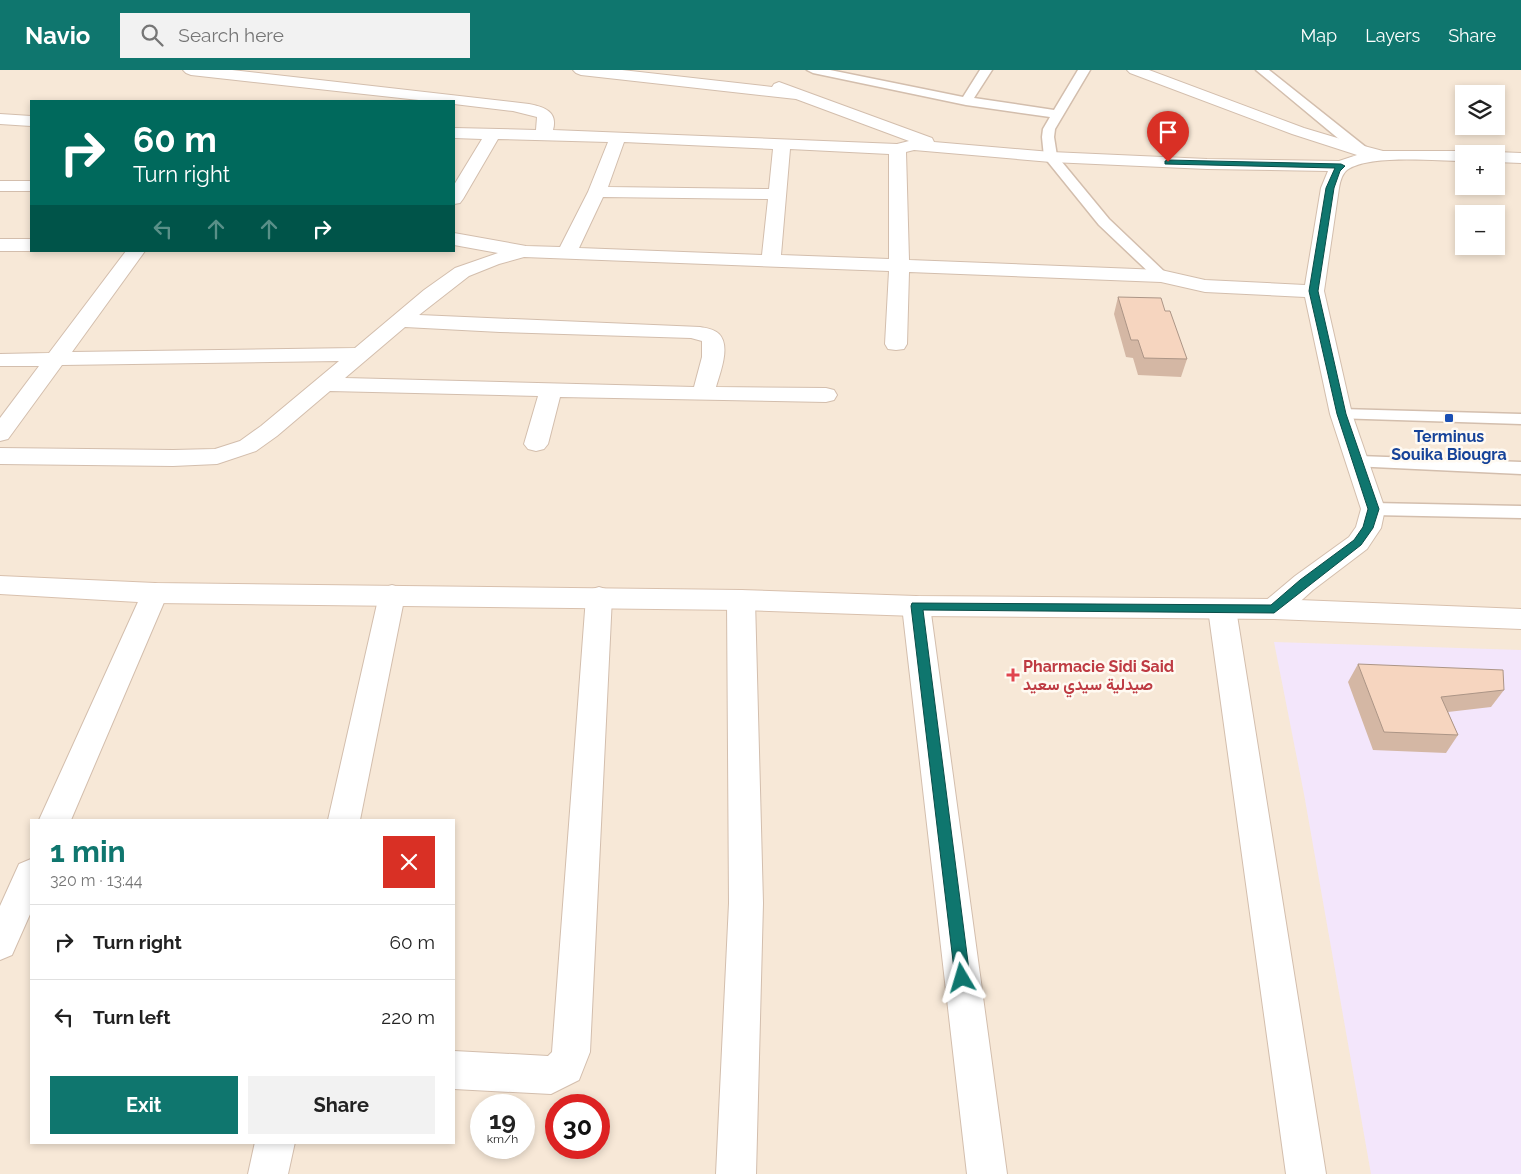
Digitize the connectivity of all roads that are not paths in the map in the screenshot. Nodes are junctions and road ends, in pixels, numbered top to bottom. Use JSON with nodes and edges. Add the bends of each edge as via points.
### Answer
{"nodes":[{"id":1,"x":191,"y":70,"type":"edge"},
{"id":2,"x":581,"y":70,"type":"edge"},
{"id":3,"x":614,"y":70,"type":"edge"},
{"id":4,"x":813,"y":70,"type":"edge"},
{"id":5,"x":986,"y":70,"type":"edge"},
{"id":6,"x":1084,"y":70,"type":"edge"},
{"id":7,"x":1135,"y":70,"type":"edge"},
{"id":8,"x":1262,"y":70,"type":"edge"},
{"id":9,"x":743,"y":74,"type":"dead end"},
{"id":10,"x":632,"y":77,"type":"junction"},
{"id":11,"x":796,"y":94,"type":"junction"},
{"id":12,"x":966,"y":101,"type":"junction"},
{"id":13,"x":1058,"y":114,"type":"junction"},
{"id":14,"x":0,"y":120,"type":"edge"},
{"id":15,"x":30,"y":121,"type":"edge"},
{"id":16,"x":455,"y":133,"type":"edge"},
{"id":17,"x":492,"y":134,"type":"junction"},
{"id":18,"x":543,"y":135,"type":"junction"},
{"id":19,"x":618,"y":137,"type":"junction"},
{"id":20,"x":782,"y":143,"type":"junction"},
{"id":21,"x":936,"y":146,"type":"junction"},
{"id":22,"x":897,"y":149,"type":"junction"},
{"id":23,"x":1362,"y":151,"type":"junction"},
{"id":24,"x":1390,"y":156,"type":"junction"},
{"id":25,"x":1455,"y":156,"type":"edge"},
{"id":26,"x":1051,"y":157,"type":"junction"},
{"id":27,"x":1505,"y":157,"type":"edge"},
{"id":28,"x":1521,"y":158,"type":"edge"},
{"id":29,"x":1341,"y":166,"type":"junction"},
{"id":30,"x":0,"y":186,"type":"edge"},
{"id":31,"x":30,"y":186,"type":"edge"},
{"id":32,"x":597,"y":192,"type":"junction"},
{"id":33,"x":777,"y":194,"type":"junction"},
{"id":34,"x":455,"y":197,"type":"edge"},
{"id":35,"x":455,"y":239,"type":"edge"},
{"id":36,"x":15,"y":245,"type":"edge"},
{"id":37,"x":135,"y":252,"type":"edge"},
{"id":38,"x":526,"y":252,"type":"junction"},
{"id":39,"x":567,"y":253,"type":"junction"},
{"id":40,"x":0,"y":261,"type":"edge"},
{"id":41,"x":771,"y":262,"type":"junction"},
{"id":42,"x":898,"y":265,"type":"junction"},
{"id":43,"x":1161,"y":276,"type":"junction"},
{"id":44,"x":1314,"y":291,"type":"junction"},
{"id":45,"x":400,"y":320,"type":"junction"},
{"id":46,"x":896,"y":344,"type":"dead end"},
{"id":47,"x":360,"y":354,"type":"junction"},
{"id":48,"x":57,"y":358,"type":"junction"},
{"id":49,"x":0,"y":360,"type":"edge"},
{"id":50,"x":326,"y":384,"type":"junction"},
{"id":51,"x":551,"y":390,"type":"junction"},
{"id":52,"x":703,"y":394,"type":"junction"},
{"id":53,"x":826,"y":395,"type":"dead end"},
{"id":54,"x":1341,"y":414,"type":"junction"},
{"id":55,"x":1521,"y":419,"type":"edge"},
{"id":56,"x":0,"y":434,"type":"edge"},
{"id":57,"x":536,"y":444,"type":"dead end"},
{"id":58,"x":0,"y":456,"type":"edge"},
{"id":59,"x":1359,"y":462,"type":"junction"},
{"id":60,"x":1521,"y":468,"type":"edge"},
{"id":61,"x":1373,"y":509,"type":"junction"},
{"id":62,"x":1521,"y":512,"type":"edge"},
{"id":63,"x":0,"y":585,"type":"edge"},
{"id":64,"x":155,"y":592,"type":"junction"},
{"id":65,"x":392,"y":595,"type":"junction"},
{"id":66,"x":599,"y":597,"type":"junction"},
{"id":67,"x":740,"y":600,"type":"junction"},
{"id":68,"x":916,"y":606,"type":"junction"},
{"id":69,"x":1222,"y":609,"type":"junction"},
{"id":70,"x":1274,"y":609,"type":"junction"},
{"id":71,"x":1521,"y":619,"type":"edge"},
{"id":72,"x":55,"y":819,"type":"edge"},
{"id":73,"x":344,"y":819,"type":"edge"},
{"id":74,"x":30,"y":876,"type":"edge"},
{"id":75,"x":0,"y":944,"type":"edge"},
{"id":76,"x":455,"y":1070,"type":"edge"},
{"id":77,"x":275,"y":1144,"type":"edge"},
{"id":78,"x":268,"y":1174,"type":"edge"},
{"id":79,"x":736,"y":1174,"type":"edge"},
{"id":80,"x":987,"y":1174,"type":"edge"},
{"id":81,"x":1306,"y":1174,"type":"edge"}],
"edges":[{"from":1,"to":18,"type":"street","via":[[542,112],[548,121]]},
{"from":2,"to":10,"type":"street"},
{"from":3,"to":10,"type":"lane"},
{"from":4,"to":12,"type":"lane","via":[[886,80]]},
{"from":5,"to":12,"type":"lane"},
{"from":6,"to":13,"type":"lane"},
{"from":7,"to":23,"type":"street","via":[[1298,131]]},
{"from":8,"to":23,"type":"lane"},
{"from":9,"to":11,"type":"street"},
{"from":10,"to":11,"type":"street"},
{"from":11,"to":21,"type":"street"},
{"from":12,"to":13,"type":"lane"},
{"from":13,"to":26,"type":"lane","via":[[1049,129]]},
{"from":14,"to":15,"type":"street"},
{"from":16,"to":17,"type":"street"},
{"from":17,"to":18,"type":"street"},
{"from":17,"to":34,"type":"street"},
{"from":18,"to":19,"type":"street"},
{"from":19,"to":20,"type":"street"},
{"from":19,"to":32,"type":"street"},
{"from":20,"to":22,"type":"street"},
{"from":20,"to":33,"type":"street"},
{"from":21,"to":22,"type":"street","via":[[914,145]]},
{"from":21,"to":26,"type":"street"},
{"from":22,"to":42,"type":"street"},
{"from":23,"to":24,"type":"street"},
{"from":24,"to":25,"type":"street"},
{"from":24,"to":29,"type":"street","via":[[1348,162]]},
{"from":26,"to":29,"type":"street"},
{"from":26,"to":43,"type":"lane","via":[[1104,222]]},
{"from":27,"to":28,"type":"street"},
{"from":29,"to":44,"type":"street","via":[[1336,170],[1330,188]]},
{"from":30,"to":31,"type":"street"},
{"from":32,"to":33,"type":"street"},
{"from":32,"to":39,"type":"street"},
{"from":33,"to":41,"type":"street"},
{"from":35,"to":38,"type":"street"},
{"from":36,"to":40,"type":"street"},
{"from":37,"to":48,"type":"street"},
{"from":38,"to":39,"type":"street"},
{"from":38,"to":45,"type":"street","via":[[492,260],[462,272]]},
{"from":39,"to":41,"type":"street"},
{"from":41,"to":42,"type":"street"},
{"from":42,"to":43,"type":"street"},
{"from":42,"to":46,"type":"street"},
{"from":43,"to":44,"type":"street","via":[[1205,286]]},
{"from":44,"to":54,"type":"street"},
{"from":45,"to":47,"type":"street"},
{"from":45,"to":52,"type":"street","via":[[680,331],[705,335],[711,338],[713,353]]},
{"from":47,"to":48,"type":"street"},
{"from":47,"to":50,"type":"street"},
{"from":48,"to":49,"type":"street"},
{"from":48,"to":56,"type":"street"},
{"from":50,"to":51,"type":"street"},
{"from":50,"to":58,"type":"street","via":[[248,446],[217,456]]},
{"from":51,"to":52,"type":"street"},
{"from":51,"to":57,"type":"street"},
{"from":52,"to":53,"type":"street"},
{"from":54,"to":55,"type":"lane"},
{"from":54,"to":59,"type":"street"},
{"from":59,"to":60,"type":"lane"},
{"from":59,"to":61,"type":"street"},
{"from":61,"to":62,"type":"lane"},
{"from":61,"to":70,"type":"street","via":[[1368,528],[1358,543]]},
{"from":63,"to":64,"type":"street"},
{"from":64,"to":65,"type":"street"},
{"from":64,"to":72,"type":"street"},
{"from":65,"to":66,"type":"street"},
{"from":65,"to":73,"type":"street"},
{"from":66,"to":67,"type":"street"},
{"from":66,"to":76,"type":"street","via":[[571,1052],[566,1067],[551,1075]]},
{"from":67,"to":68,"type":"street"},
{"from":67,"to":79,"type":"street","via":[[746,903]]},
{"from":68,"to":69,"type":"street"},
{"from":68,"to":80,"type":"street"},
{"from":69,"to":70,"type":"street"},
{"from":69,"to":81,"type":"street"},
{"from":70,"to":71,"type":"street"},
{"from":74,"to":75,"type":"street"},
{"from":77,"to":78,"type":"street"}]}
